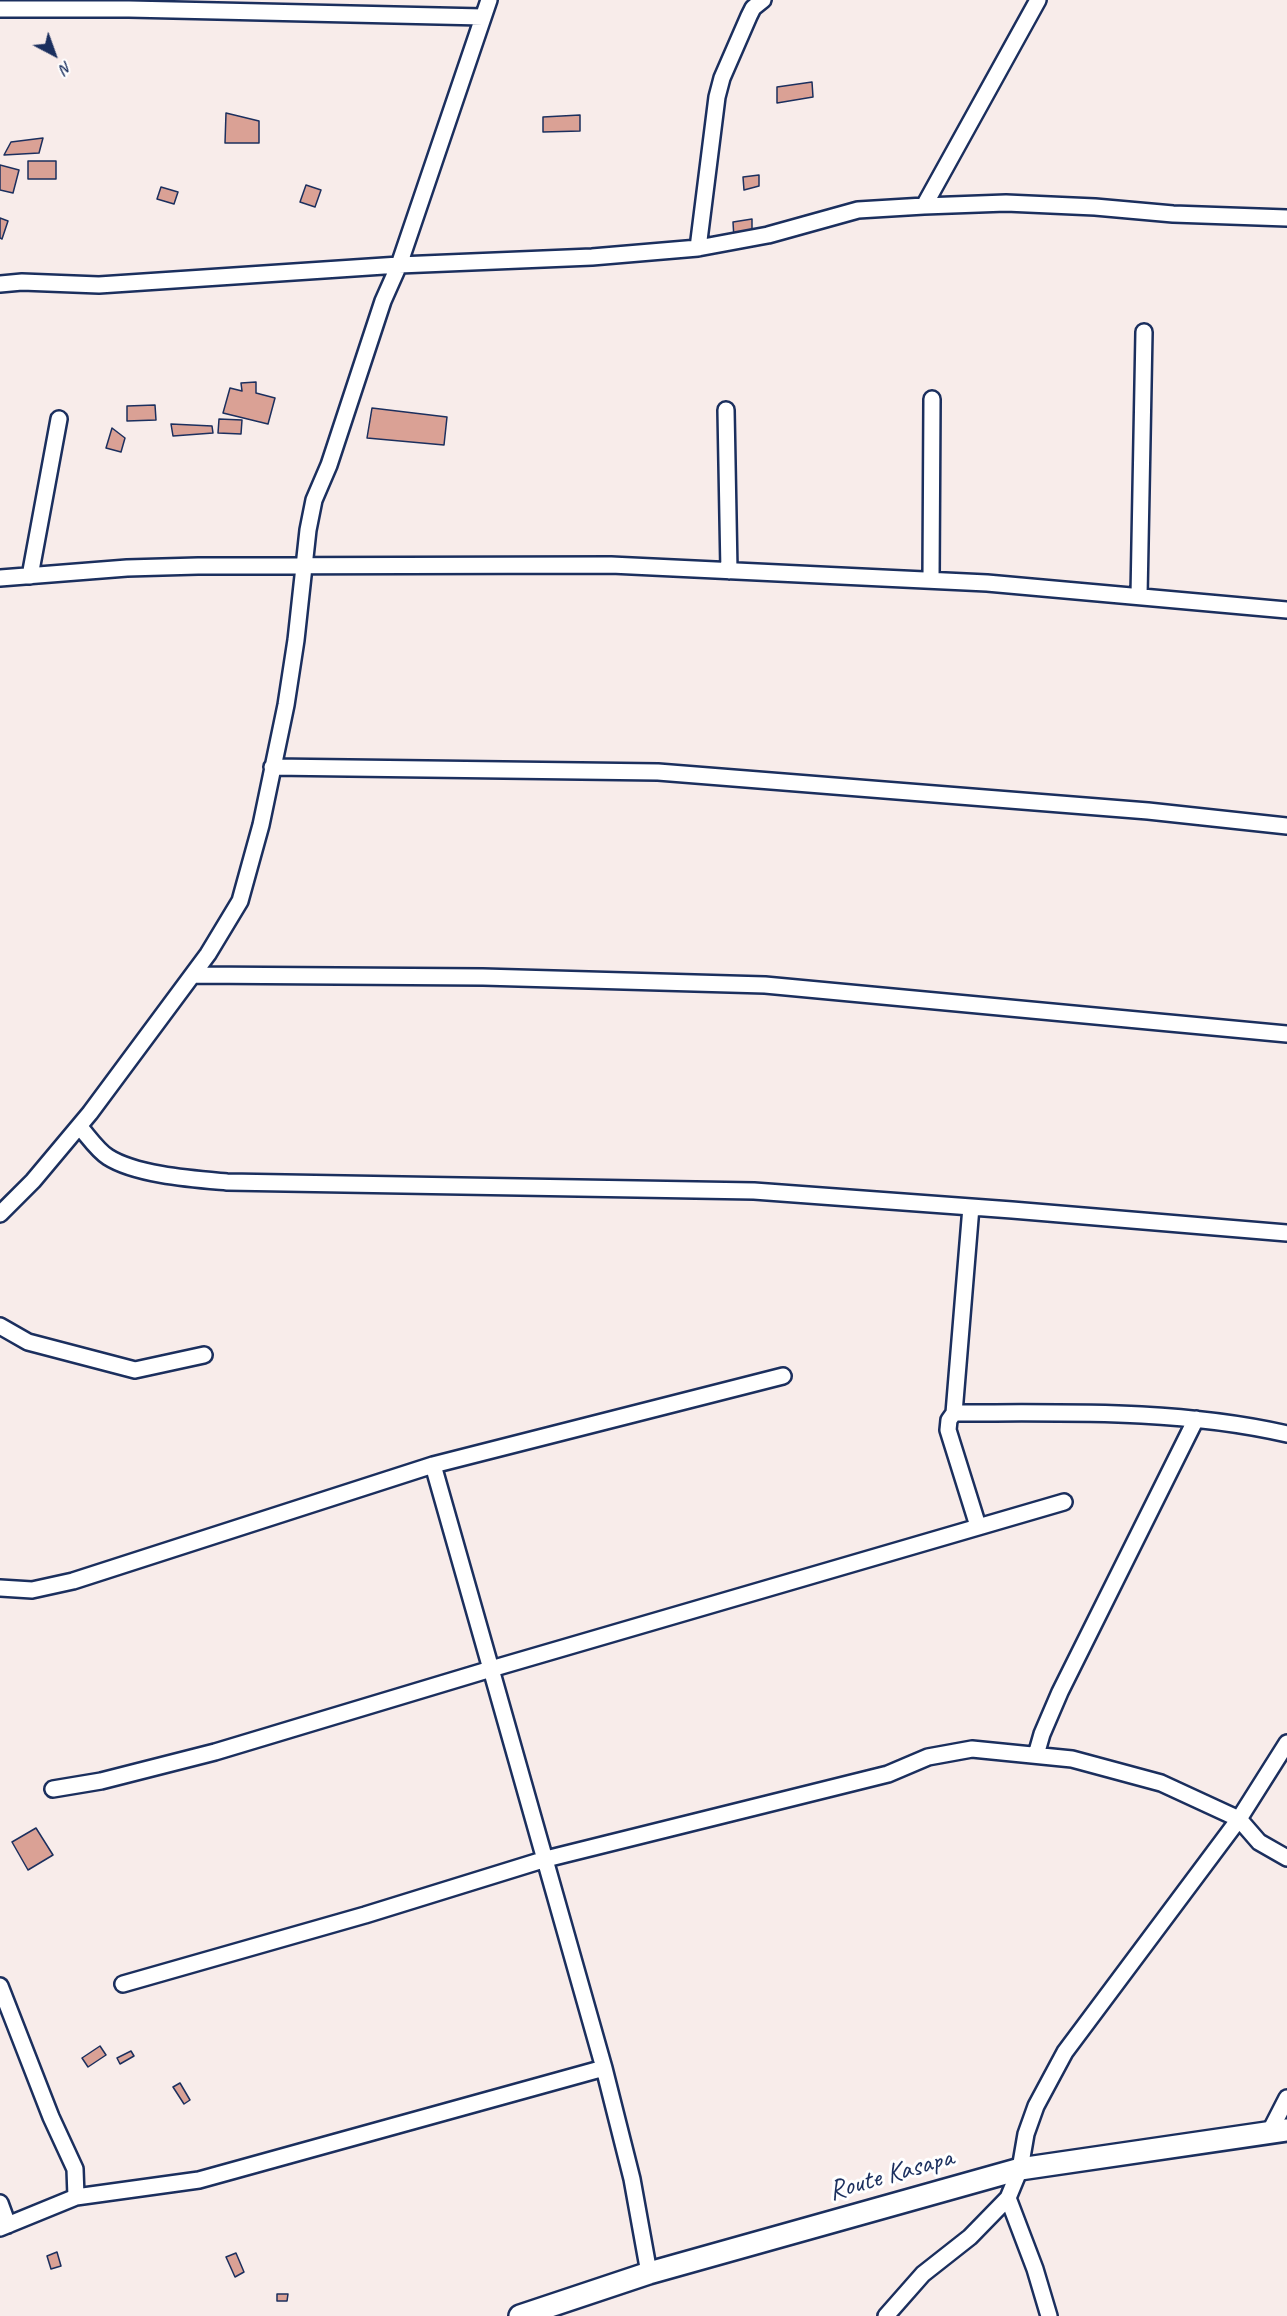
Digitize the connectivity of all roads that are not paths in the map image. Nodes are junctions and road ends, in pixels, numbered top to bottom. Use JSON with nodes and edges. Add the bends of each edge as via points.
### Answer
{"nodes":[{"id":1,"x":489,"y":0,"type":"edge"},
{"id":2,"x":763,"y":0,"type":"edge"},
{"id":3,"x":1038,"y":0,"type":"edge"},
{"id":4,"x":209,"y":5,"type":"edge"},
{"id":5,"x":0,"y":9,"type":"edge"},
{"id":6,"x":483,"y":17,"type":"junction"},
{"id":7,"x":924,"y":206,"type":"junction"},
{"id":8,"x":1287,"y":218,"type":"edge"},
{"id":9,"x":698,"y":248,"type":"junction"},
{"id":10,"x":399,"y":266,"type":"junction"},
{"id":11,"x":0,"y":284,"type":"edge"},
{"id":12,"x":1144,"y":332,"type":"dead end"},
{"id":13,"x":932,"y":399,"type":"dead end"},
{"id":14,"x":726,"y":411,"type":"dead end"},
{"id":15,"x":59,"y":419,"type":"dead end"},
{"id":16,"x":305,"y":565,"type":"junction"},
{"id":17,"x":729,"y":571,"type":"junction"},
{"id":18,"x":30,"y":576,"type":"junction"},
{"id":19,"x":0,"y":578,"type":"edge"},
{"id":20,"x":931,"y":580,"type":"junction"},
{"id":21,"x":1139,"y":596,"type":"junction"},
{"id":22,"x":1287,"y":610,"type":"edge"},
{"id":23,"x":273,"y":767,"type":"junction"},
{"id":24,"x":1287,"y":826,"type":"edge"},
{"id":25,"x":193,"y":975,"type":"junction"},
{"id":26,"x":1287,"y":1034,"type":"edge"},
{"id":27,"x":79,"y":1126,"type":"junction"},
{"id":28,"x":971,"y":1207,"type":"junction"},
{"id":29,"x":0,"y":1214,"type":"edge"},
{"id":30,"x":1287,"y":1233,"type":"edge"},
{"id":31,"x":0,"y":1326,"type":"edge"},
{"id":32,"x":204,"y":1355,"type":"dead end"},
{"id":33,"x":783,"y":1376,"type":"dead end"},
{"id":34,"x":954,"y":1413,"type":"junction"},
{"id":35,"x":1196,"y":1419,"type":"junction"},
{"id":36,"x":1287,"y":1434,"type":"edge"},
{"id":37,"x":433,"y":1465,"type":"junction"},
{"id":38,"x":1064,"y":1502,"type":"dead end"},
{"id":39,"x":978,"y":1526,"type":"junction"},
{"id":40,"x":0,"y":1588,"type":"edge"},
{"id":41,"x":491,"y":1669,"type":"junction"},
{"id":42,"x":1287,"y":1743,"type":"edge"},
{"id":43,"x":1036,"y":1755,"type":"junction"},
{"id":44,"x":53,"y":1790,"type":"dead end"},
{"id":45,"x":1239,"y":1819,"type":"junction"},
{"id":46,"x":1287,"y":1858,"type":"edge"},
{"id":47,"x":546,"y":1859,"type":"junction"},
{"id":48,"x":123,"y":1984,"type":"dead end"},
{"id":49,"x":0,"y":1986,"type":"edge"},
{"id":50,"x":604,"y":2068,"type":"junction"},
{"id":51,"x":1287,"y":2098,"type":"edge"},
{"id":52,"x":1278,"y":2132,"type":"edge"},
{"id":53,"x":1020,"y":2169,"type":"junction"},
{"id":54,"x":76,"y":2197,"type":"junction"},
{"id":55,"x":1008,"y":2198,"type":"junction"},
{"id":56,"x":0,"y":2204,"type":"edge"},
{"id":57,"x":4,"y":2226,"type":"edge"},
{"id":58,"x":649,"y":2273,"type":"junction"},
{"id":59,"x":520,"y":2316,"type":"edge"},
{"id":60,"x":886,"y":2316,"type":"edge"},
{"id":61,"x":1049,"y":2316,"type":"edge"}],
"edges":[{"from":1,"to":6,"type":"street"},
{"from":2,"to":9,"type":"street","via":[[753,8],[722,78],[710,140]]},
{"from":3,"to":7,"type":"street"},
{"from":4,"to":5,"type":"street"},
{"from":4,"to":6,"type":"street"},
{"from":6,"to":10,"type":"street"},
{"from":7,"to":8,"type":"street","via":[[1006,203]]},
{"from":7,"to":9,"type":"street","via":[[858,210],[768,235]]},
{"from":9,"to":10,"type":"street"},
{"from":10,"to":11,"type":"street","via":[[99,285]]},
{"from":10,"to":16,"type":"street","via":[[383,301],[314,500]]},
{"from":12,"to":21,"type":"street"},
{"from":13,"to":20,"type":"street"},
{"from":14,"to":17,"type":"street"},
{"from":15,"to":18,"type":"street"},
{"from":16,"to":17,"type":"street","via":[[611,565]]},
{"from":16,"to":18,"type":"street","via":[[198,566]]},
{"from":16,"to":23,"type":"street","via":[[286,705]]},
{"from":17,"to":20,"type":"street"},
{"from":18,"to":19,"type":"street"},
{"from":20,"to":21,"type":"street"},
{"from":21,"to":22,"type":"street"},
{"from":23,"to":24,"type":"street","via":[[658,772],[1136,810]]},
{"from":23,"to":25,"type":"street","via":[[240,902]]},
{"from":25,"to":26,"type":"street","via":[[483,977],[765,985]]},
{"from":25,"to":27,"type":"street"},
{"from":27,"to":28,"type":"street","via":[[108,1157],[188,1179],[754,1191]]},
{"from":27,"to":29,"type":"street","via":[[33,1182]]},
{"from":28,"to":30,"type":"street"},
{"from":28,"to":34,"type":"street"},
{"from":31,"to":32,"type":"street","via":[[28,1342],[135,1370]]},
{"from":33,"to":37,"type":"street"},
{"from":34,"to":35,"type":"street","via":[[1132,1413]]},
{"from":34,"to":39,"type":"street","via":[[948,1430]]},
{"from":35,"to":36,"type":"street"},
{"from":35,"to":43,"type":"street","via":[[1060,1692]]},
{"from":37,"to":40,"type":"street","via":[[73,1581],[32,1590]]},
{"from":37,"to":41,"type":"street"},
{"from":38,"to":39,"type":"street"},
{"from":39,"to":41,"type":"street"},
{"from":41,"to":44,"type":"street","via":[[215,1752]]},
{"from":41,"to":47,"type":"street"},
{"from":42,"to":45,"type":"street"},
{"from":43,"to":45,"type":"street","via":[[1072,1759],[1161,1783]]},
{"from":43,"to":47,"type":"street","via":[[972,1749],[928,1757],[888,1774]]},
{"from":45,"to":46,"type":"street","via":[[1259,1842]]},
{"from":45,"to":53,"type":"street","via":[[1065,2052],[1036,2106]]},
{"from":47,"to":48,"type":"street"},
{"from":47,"to":50,"type":"street"},
{"from":49,"to":54,"type":"street","via":[[75,2169]]},
{"from":50,"to":54,"type":"street","via":[[199,2180]]},
{"from":50,"to":58,"type":"street","via":[[632,2180]]},
{"from":51,"to":52,"type":"street"},
{"from":52,"to":53,"type":"main road","name":"Route Kasapa"},
{"from":53,"to":55,"type":"street"},
{"from":53,"to":58,"type":"main road","name":"Route Kasapa"},
{"from":54,"to":57,"type":"street"},
{"from":55,"to":60,"type":"street","via":[[970,2237],[923,2274]]},
{"from":55,"to":61,"type":"street"},
{"from":56,"to":57,"type":"street"},
{"from":58,"to":59,"type":"main road","name":"Route Kasapa"}]}
